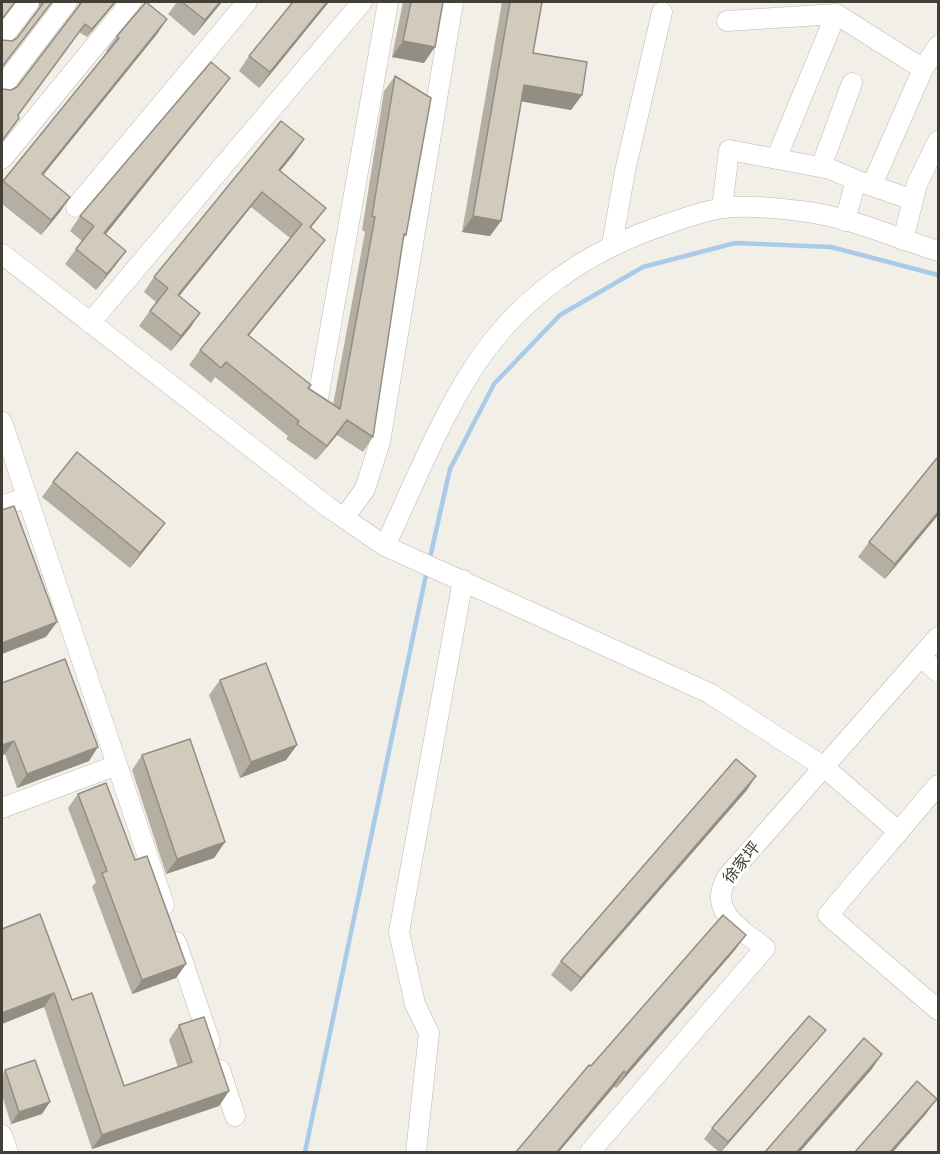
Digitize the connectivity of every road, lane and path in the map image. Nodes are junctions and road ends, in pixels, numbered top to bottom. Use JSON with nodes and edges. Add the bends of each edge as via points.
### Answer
{"nodes":[{"id":1,"x":29,"y":2,"type":"edge"},
{"id":2,"x":67,"y":2,"type":"edge"},
{"id":3,"x":131,"y":2,"type":"edge"},
{"id":4,"x":247,"y":2,"type":"edge"},
{"id":5,"x":362,"y":2,"type":"edge"},
{"id":6,"x":388,"y":2,"type":"edge"},
{"id":7,"x":453,"y":2,"type":"edge"},
{"id":8,"x":662,"y":12,"type":"dead end"},
{"id":9,"x":836,"y":14,"type":"junction"},
{"id":10,"x":727,"y":21,"type":"dead end"},
{"id":11,"x":2,"y":38,"type":"edge"},
{"id":12,"x":939,"y":46,"type":"edge"},
{"id":13,"x":377,"y":67,"type":"junction"},
{"id":14,"x":923,"y":69,"type":"junction"},
{"id":15,"x":396,"y":80,"type":"edge"},
{"id":16,"x":852,"y":83,"type":"dead end"},
{"id":17,"x":2,"y":87,"type":"edge"},
{"id":18,"x":416,"y":93,"type":"edge"},
{"id":19,"x":436,"y":106,"type":"junction"},
{"id":20,"x":939,"y":141,"type":"edge"},
{"id":21,"x":2,"y":159,"type":"edge"},
{"id":22,"x":776,"y":159,"type":"junction"},
{"id":23,"x":821,"y":167,"type":"junction"},
{"id":24,"x":864,"y":183,"type":"junction"},
{"id":25,"x":913,"y":200,"type":"junction"},
{"id":26,"x":76,"y":207,"type":"dead end"},
{"id":27,"x":722,"y":208,"type":"junction"},
{"id":28,"x":845,"y":221,"type":"junction"},
{"id":29,"x":903,"y":240,"type":"junction"},
{"id":30,"x":612,"y":245,"type":"junction"},
{"id":31,"x":939,"y":251,"type":"edge"},
{"id":32,"x":2,"y":255,"type":"edge"},
{"id":33,"x":90,"y":323,"type":"junction"},
{"id":34,"x":318,"y":398,"type":"edge"},
{"id":35,"x":2,"y":422,"type":"edge"},
{"id":36,"x":27,"y":497,"type":"junction"},
{"id":37,"x":2,"y":506,"type":"edge"},
{"id":38,"x":344,"y":518,"type":"junction"},
{"id":39,"x":385,"y":546,"type":"junction"},
{"id":40,"x":455,"y":577,"type":"junction"},
{"id":41,"x":939,"y":637,"type":"edge"},
{"id":42,"x":921,"y":657,"type":"junction"},
{"id":43,"x":939,"y":672,"type":"edge"},
{"id":44,"x":117,"y":765,"type":"junction"},
{"id":45,"x":824,"y":767,"type":"junction"},
{"id":46,"x":939,"y":785,"type":"edge"},
{"id":47,"x":2,"y":808,"type":"edge"},
{"id":48,"x":899,"y":832,"type":"junction"},
{"id":49,"x":936,"y":1003,"type":"edge"},
{"id":50,"x":235,"y":1116,"type":"dead end"},
{"id":51,"x":2,"y":1135,"type":"edge"},
{"id":52,"x":8,"y":1152,"type":"edge"},
{"id":53,"x":416,"y":1152,"type":"edge"},
{"id":54,"x":590,"y":1152,"type":"edge"}],
"edges":[{"from":1,"to":11,"type":"street"},
{"from":2,"to":17,"type":"street"},
{"from":3,"to":21,"type":"street"},
{"from":4,"to":26,"type":"street"},
{"from":5,"to":33,"type":"street"},
{"from":6,"to":13,"type":"street"},
{"from":7,"to":19,"type":"street"},
{"from":8,"to":30,"type":"street"},
{"from":9,"to":10,"type":"street"},
{"from":9,"to":14,"type":"street"},
{"from":9,"to":22,"type":"street"},
{"from":12,"to":14,"type":"street"},
{"from":13,"to":15,"type":"street"},
{"from":13,"to":34,"type":"street"},
{"from":14,"to":24,"type":"street"},
{"from":16,"to":23,"type":"street"},
{"from":18,"to":19,"type":"street"},
{"from":19,"to":38,"type":"street","via":[[380,442],[365,489]]},
{"from":20,"to":25,"type":"street","via":[[916,184]]},
{"from":22,"to":23,"type":"street"},
{"from":22,"to":27,"type":"street","via":[[729,150]]},
{"from":23,"to":24,"type":"street"},
{"from":24,"to":25,"type":"street"},
{"from":24,"to":28,"type":"street"},
{"from":25,"to":29,"type":"street"},
{"from":27,"to":28,"type":"street","via":[[800,211]]},
{"from":27,"to":30,"type":"street"},
{"from":28,"to":29,"type":"street"},
{"from":29,"to":31,"type":"street"},
{"from":30,"to":39,"type":"street","via":[[542,291],[484,352],[455,400]]},
{"from":32,"to":33,"type":"street"},
{"from":33,"to":38,"type":"street"},
{"from":35,"to":36,"type":"street"},
{"from":36,"to":37,"type":"street"},
{"from":36,"to":44,"type":"street"},
{"from":38,"to":39,"type":"street"},
{"from":39,"to":40,"type":"street"},
{"from":40,"to":45,"type":"street","via":[[709,693]]},
{"from":40,"to":53,"type":"street","via":[[399,932],[416,1004],[429,1033]]},
{"from":41,"to":42,"type":"street","name":"徐家坪"},
{"from":42,"to":43,"type":"street"},
{"from":42,"to":45,"type":"street","name":"徐家坪"},
{"from":44,"to":47,"type":"street"},
{"from":44,"to":50,"type":"street"},
{"from":45,"to":48,"type":"street"},
{"from":45,"to":54,"type":"street","name":"徐家坪","via":[[722,886],[720,896],[725,915],[765,948]]},
{"from":46,"to":48,"type":"street"},
{"from":48,"to":49,"type":"street","via":[[828,915]]},
{"from":51,"to":52,"type":"street"}]}
